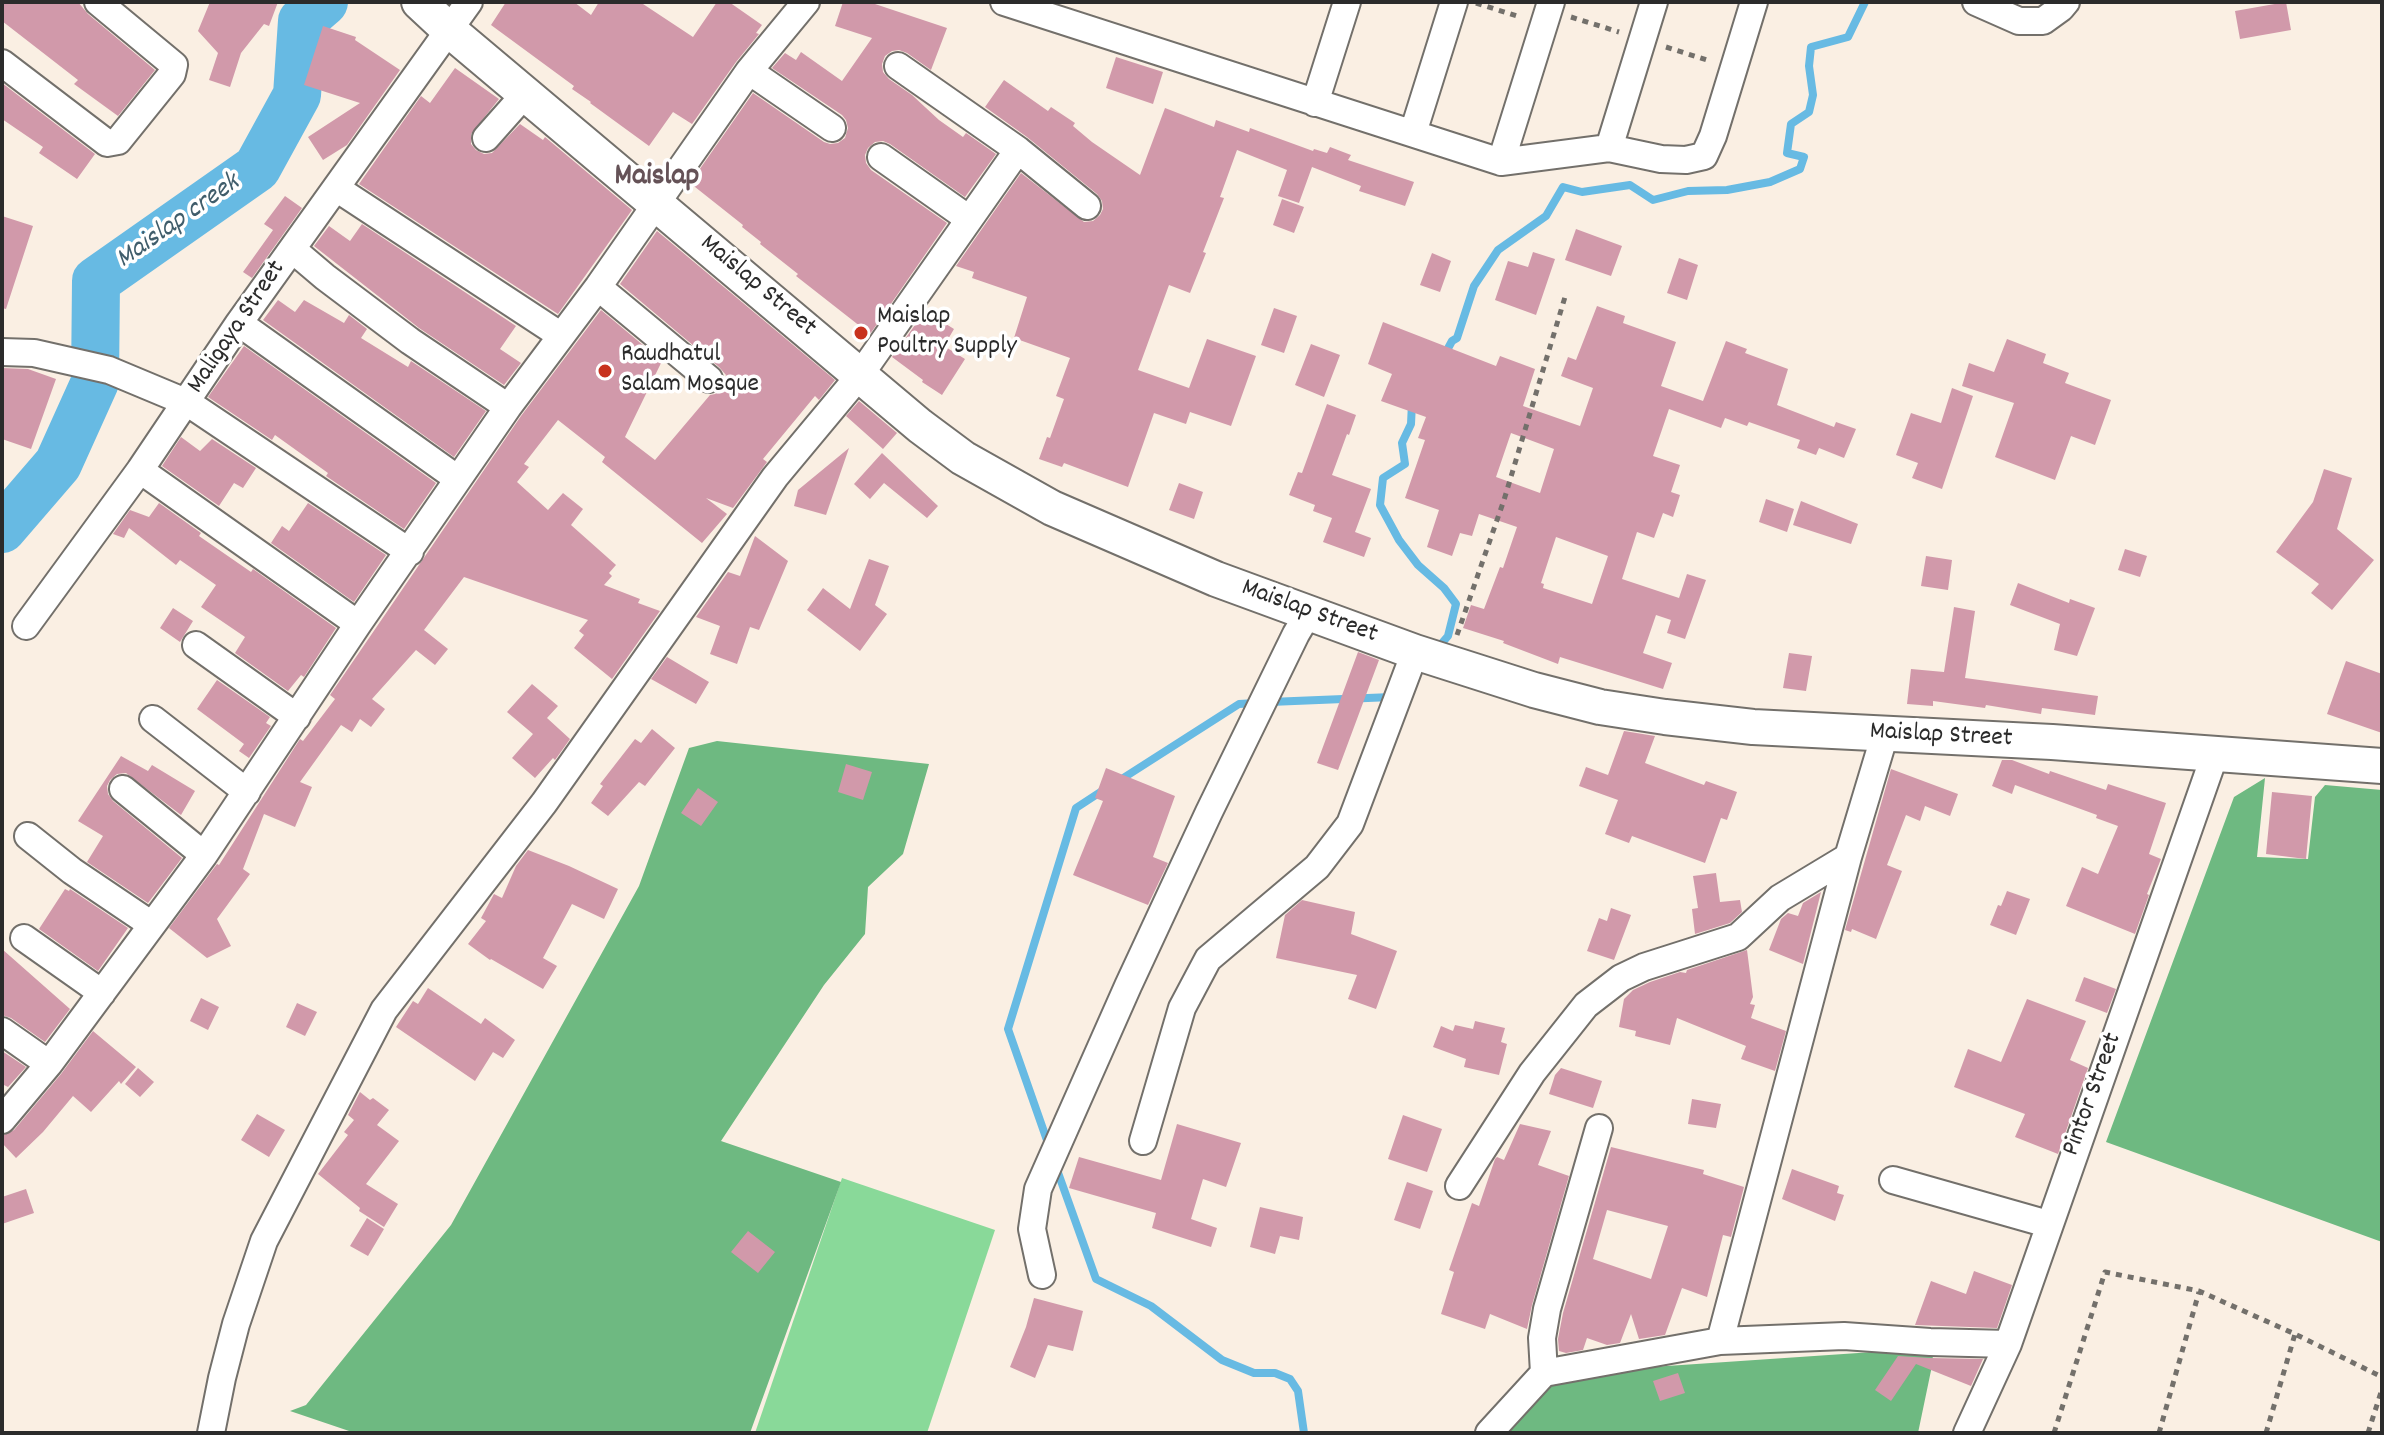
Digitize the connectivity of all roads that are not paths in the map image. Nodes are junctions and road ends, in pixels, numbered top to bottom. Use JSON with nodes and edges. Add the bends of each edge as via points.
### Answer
{"nodes":[{"id":1,"x":98,"y":2,"type":"edge"},
{"id":2,"x":419,"y":2,"type":"edge"},
{"id":3,"x":469,"y":2,"type":"edge"},
{"id":4,"x":806,"y":2,"type":"edge"},
{"id":5,"x":1004,"y":2,"type":"edge"},
{"id":6,"x":1347,"y":2,"type":"edge"},
{"id":7,"x":1454,"y":2,"type":"edge"},
{"id":8,"x":1654,"y":2,"type":"edge"},
{"id":9,"x":1754,"y":2,"type":"edge"},
{"id":10,"x":1976,"y":2,"type":"edge"},
{"id":11,"x":2066,"y":2,"type":"edge"},
{"id":12,"x":1044,"y":8,"type":"edge"},
{"id":13,"x":1547,"y":13,"type":"edge"},
{"id":14,"x":448,"y":29,"type":"junction"},
{"id":15,"x":2,"y":63,"type":"edge"},
{"id":16,"x":898,"y":66,"type":"dead end"},
{"id":17,"x":749,"y":71,"type":"junction"},
{"id":18,"x":525,"y":94,"type":"junction"},
{"id":19,"x":1315,"y":103,"type":"junction"},
{"id":20,"x":832,"y":128,"type":"dead end"},
{"id":21,"x":1413,"y":133,"type":"junction"},
{"id":22,"x":486,"y":138,"type":"dead end"},
{"id":23,"x":1609,"y":148,"type":"junction"},
{"id":24,"x":1018,"y":150,"type":"junction"},
{"id":25,"x":881,"y":157,"type":"dead end"},
{"id":26,"x":1501,"y":162,"type":"junction"},
{"id":27,"x":336,"y":188,"type":"junction"},
{"id":28,"x":657,"y":203,"type":"junction"},
{"id":29,"x":1087,"y":206,"type":"dead end"},
{"id":30,"x":969,"y":219,"type":"junction"},
{"id":31,"x":292,"y":249,"type":"junction"},
{"id":32,"x":598,"y":287,"type":"junction"},
{"id":33,"x":239,"y":323,"type":"junction"},
{"id":34,"x":560,"y":335,"type":"junction"},
{"id":35,"x":2,"y":352,"type":"edge"},
{"id":36,"x":860,"y":375,"type":"junction"},
{"id":37,"x":709,"y":379,"type":"dead end"},
{"id":38,"x":188,"y":403,"type":"junction"},
{"id":39,"x":508,"y":407,"type":"junction"},
{"id":40,"x":140,"y":470,"type":"junction"},
{"id":41,"x":458,"y":479,"type":"junction"},
{"id":42,"x":410,"y":552,"type":"junction"},
{"id":43,"x":1309,"y":612,"type":"junction"},
{"id":44,"x":358,"y":624,"type":"junction"},
{"id":45,"x":26,"y":626,"type":"dead end"},
{"id":46,"x":196,"y":645,"type":"dead end"},
{"id":47,"x":1431,"y":657,"type":"junction"},
{"id":48,"x":297,"y":717,"type":"junction"},
{"id":49,"x":153,"y":719,"type":"dead end"},
{"id":50,"x":1885,"y":734,"type":"junction"},
{"id":51,"x":2215,"y":754,"type":"junction"},
{"id":52,"x":2382,"y":766,"type":"edge"},
{"id":53,"x":123,"y":789,"type":"dead end"},
{"id":54,"x":247,"y":792,"type":"junction"},
{"id":55,"x":28,"y":836,"type":"dead end"},
{"id":56,"x":204,"y":855,"type":"junction"},
{"id":57,"x":1848,"y":857,"type":"junction"},
{"id":58,"x":152,"y":925,"type":"junction"},
{"id":59,"x":24,"y":938,"type":"dead end"},
{"id":60,"x":102,"y":993,"type":"junction"},
{"id":61,"x":2,"y":1031,"type":"edge"},
{"id":62,"x":49,"y":1064,"type":"junction"},
{"id":63,"x":2,"y":1120,"type":"edge"},
{"id":64,"x":1599,"y":1128,"type":"dead end"},
{"id":65,"x":1143,"y":1141,"type":"dead end"},
{"id":66,"x":1893,"y":1180,"type":"dead end"},
{"id":67,"x":1459,"y":1186,"type":"dead end"},
{"id":68,"x":2048,"y":1224,"type":"junction"},
{"id":69,"x":1042,"y":1275,"type":"dead end"},
{"id":70,"x":1720,"y":1341,"type":"junction"},
{"id":71,"x":2008,"y":1344,"type":"junction"},
{"id":72,"x":1544,"y":1373,"type":"junction"},
{"id":73,"x":211,"y":1433,"type":"edge"},
{"id":74,"x":1489,"y":1433,"type":"edge"},
{"id":75,"x":1967,"y":1433,"type":"edge"}],
"edges":[{"from":1,"to":15,"type":"street","via":[[174,65],[118,141],[107,143]]},
{"from":2,"to":14,"type":"main road","name":"Maislap Street"},
{"from":3,"to":14,"type":"street","name":"Maligaya Street"},
{"from":4,"to":17,"type":"street"},
{"from":5,"to":12,"type":"street"},
{"from":6,"to":19,"type":"street"},
{"from":7,"to":21,"type":"street"},
{"from":8,"to":23,"type":"street"},
{"from":9,"to":23,"type":"street","via":[[1704,156],[1661,159]]},
{"from":10,"to":11,"type":"street","via":[[2019,21],[2043,21]]},
{"from":12,"to":19,"type":"street"},
{"from":13,"to":26,"type":"street"},
{"from":14,"to":18,"type":"main road","name":"Maislap Street"},
{"from":14,"to":27,"type":"street","name":"Maligaya Street"},
{"from":16,"to":24,"type":"street"},
{"from":17,"to":20,"type":"street"},
{"from":17,"to":28,"type":"street"},
{"from":18,"to":22,"type":"street"},
{"from":18,"to":28,"type":"main road","name":"Maislap Street"},
{"from":19,"to":21,"type":"street"},
{"from":21,"to":26,"type":"street"},
{"from":23,"to":26,"type":"street"},
{"from":24,"to":29,"type":"street"},
{"from":24,"to":30,"type":"street"},
{"from":25,"to":30,"type":"street"},
{"from":27,"to":31,"type":"street","name":"Maligaya Street"},
{"from":27,"to":34,"type":"street"},
{"from":28,"to":32,"type":"street"},
{"from":28,"to":36,"type":"main road","name":"Maislap Street"},
{"from":30,"to":36,"type":"street"},
{"from":31,"to":33,"type":"street","name":"Maligaya Street"},
{"from":31,"to":39,"type":"street","via":[[410,341]]},
{"from":32,"to":34,"type":"street"},
{"from":32,"to":37,"type":"street"},
{"from":33,"to":38,"type":"street","name":"Maligaya Street"},
{"from":33,"to":41,"type":"street"},
{"from":34,"to":39,"type":"street"},
{"from":35,"to":38,"type":"street","via":[[34,353],[109,370]]},
{"from":36,"to":43,"type":"main road","name":"Maislap Street","via":[[963,458],[1007,484],[1123,540]]},
{"from":36,"to":73,"type":"street","via":[[775,477],[544,803],[384,1010],[264,1241],[236,1324]]},
{"from":38,"to":40,"type":"street","name":"Maligaya Street"},
{"from":38,"to":42,"type":"street"},
{"from":39,"to":41,"type":"street"},
{"from":40,"to":44,"type":"street"},
{"from":40,"to":45,"type":"street","name":"Maligaya Street"},
{"from":41,"to":42,"type":"street"},
{"from":42,"to":44,"type":"street"},
{"from":43,"to":47,"type":"main road","name":"Maislap Street"},
{"from":43,"to":69,"type":"street","via":[[1209,812],[1038,1189],[1032,1229]]},
{"from":44,"to":48,"type":"street"},
{"from":46,"to":48,"type":"street"},
{"from":47,"to":50,"type":"main road","name":"Maislap Street","via":[[1600,707],[1753,727]]},
{"from":47,"to":65,"type":"street","via":[[1350,824],[1317,867],[1208,959],[1182,1008]]},
{"from":48,"to":54,"type":"street"},
{"from":49,"to":54,"type":"street"},
{"from":50,"to":51,"type":"main road","name":"Maislap Street"},
{"from":50,"to":57,"type":"street"},
{"from":51,"to":52,"type":"main road","name":"Maislap Street"},
{"from":51,"to":68,"type":"street","name":"Pintor Street"},
{"from":53,"to":56,"type":"street"},
{"from":54,"to":56,"type":"street"},
{"from":55,"to":58,"type":"street"},
{"from":56,"to":58,"type":"street"},
{"from":57,"to":67,"type":"street","via":[[1780,898],[1738,937],[1644,967],[1586,1005],[1532,1073]]},
{"from":57,"to":70,"type":"street"},
{"from":58,"to":60,"type":"street"},
{"from":59,"to":60,"type":"street"},
{"from":60,"to":62,"type":"street"},
{"from":61,"to":62,"type":"street"},
{"from":62,"to":63,"type":"street"},
{"from":64,"to":72,"type":"street","via":[[1547,1309]]},
{"from":66,"to":68,"type":"street"},
{"from":68,"to":71,"type":"street","name":"Pintor Street"},
{"from":70,"to":71,"type":"street","via":[[1844,1336]]},
{"from":70,"to":72,"type":"street"},
{"from":71,"to":75,"type":"street","name":"Pintor Street"},
{"from":72,"to":74,"type":"street"}]}
